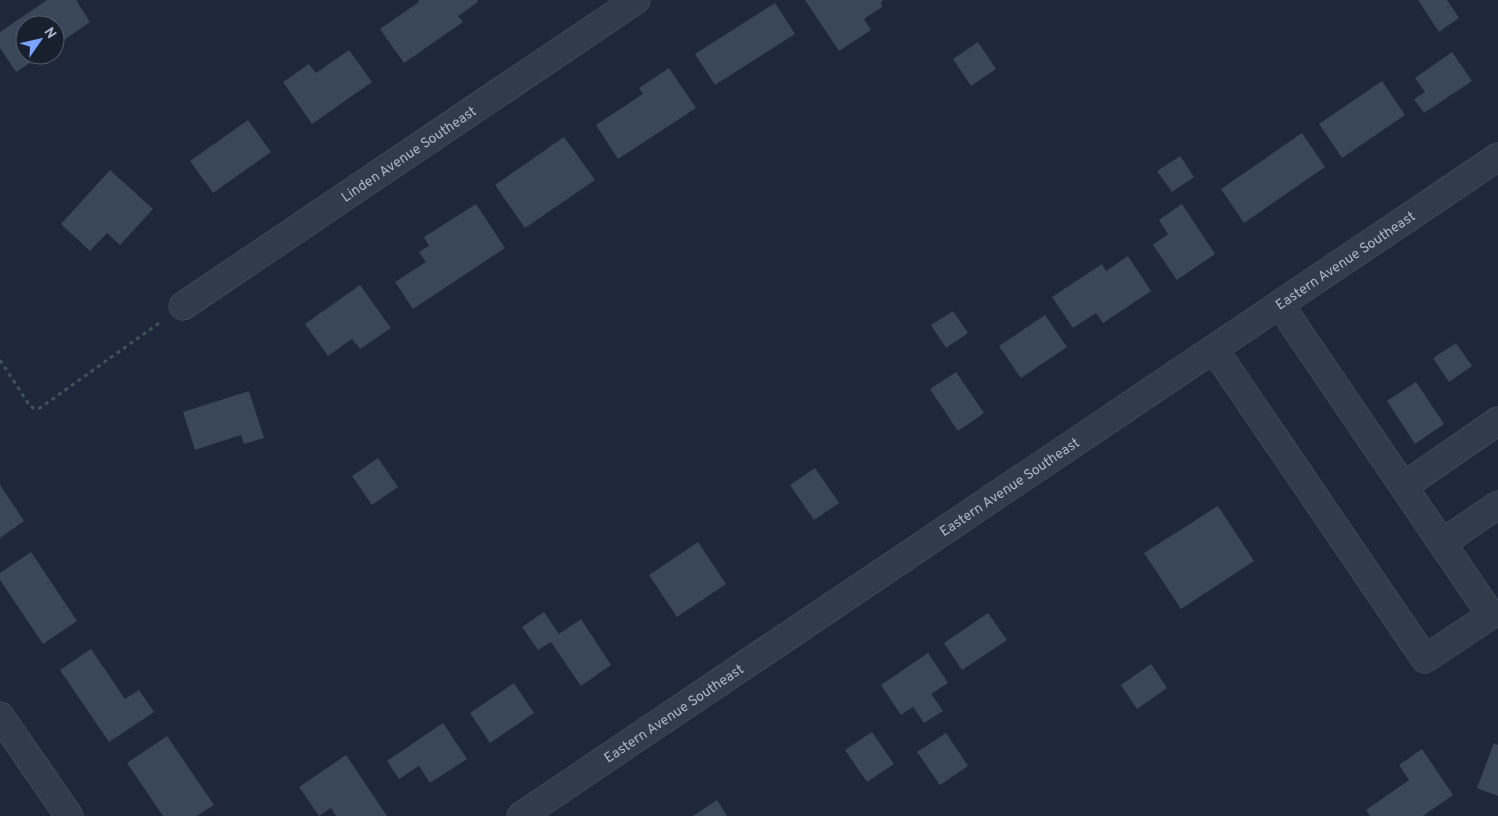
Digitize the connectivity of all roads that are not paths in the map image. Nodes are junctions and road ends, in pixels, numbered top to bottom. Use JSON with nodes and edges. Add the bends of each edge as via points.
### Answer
{"nodes":[{"id":1,"x":636,"y":0,"type":"edge"},
{"id":2,"x":1498,"y":157,"type":"edge"},
{"id":3,"x":1280,"y":305,"type":"junction"},
{"id":4,"x":183,"y":306,"type":"road end"},
{"id":5,"x":1214,"y":349,"type":"junction"},
{"id":6,"x":1498,"y":421,"type":"edge"},
{"id":7,"x":1404,"y":486,"type":"junction"},
{"id":8,"x":1498,"y":506,"type":"edge"},
{"id":9,"x":1442,"y":543,"type":"junction"},
{"id":10,"x":1494,"y":612,"type":"edge"},
{"id":11,"x":0,"y":716,"type":"edge"},
{"id":12,"x":69,"y":816,"type":"edge"},
{"id":13,"x":521,"y":816,"type":"edge"}],
"edges":[{"from":1,"to":4,"type":"street","name":"Linden Avenue Southeast"},
{"from":2,"to":3,"type":"street","name":"Eastern Avenue Southeast"},
{"from":3,"to":5,"type":"street","name":"Eastern Avenue Southeast"},
{"from":3,"to":7,"type":"street"},
{"from":5,"to":10,"type":"street","via":[[1425,659]]},
{"from":5,"to":13,"type":"street","name":"Eastern Avenue Southeast"},
{"from":6,"to":7,"type":"street"},
{"from":7,"to":9,"type":"street"},
{"from":8,"to":9,"type":"street"},
{"from":9,"to":10,"type":"street"},
{"from":11,"to":12,"type":"street"}]}
